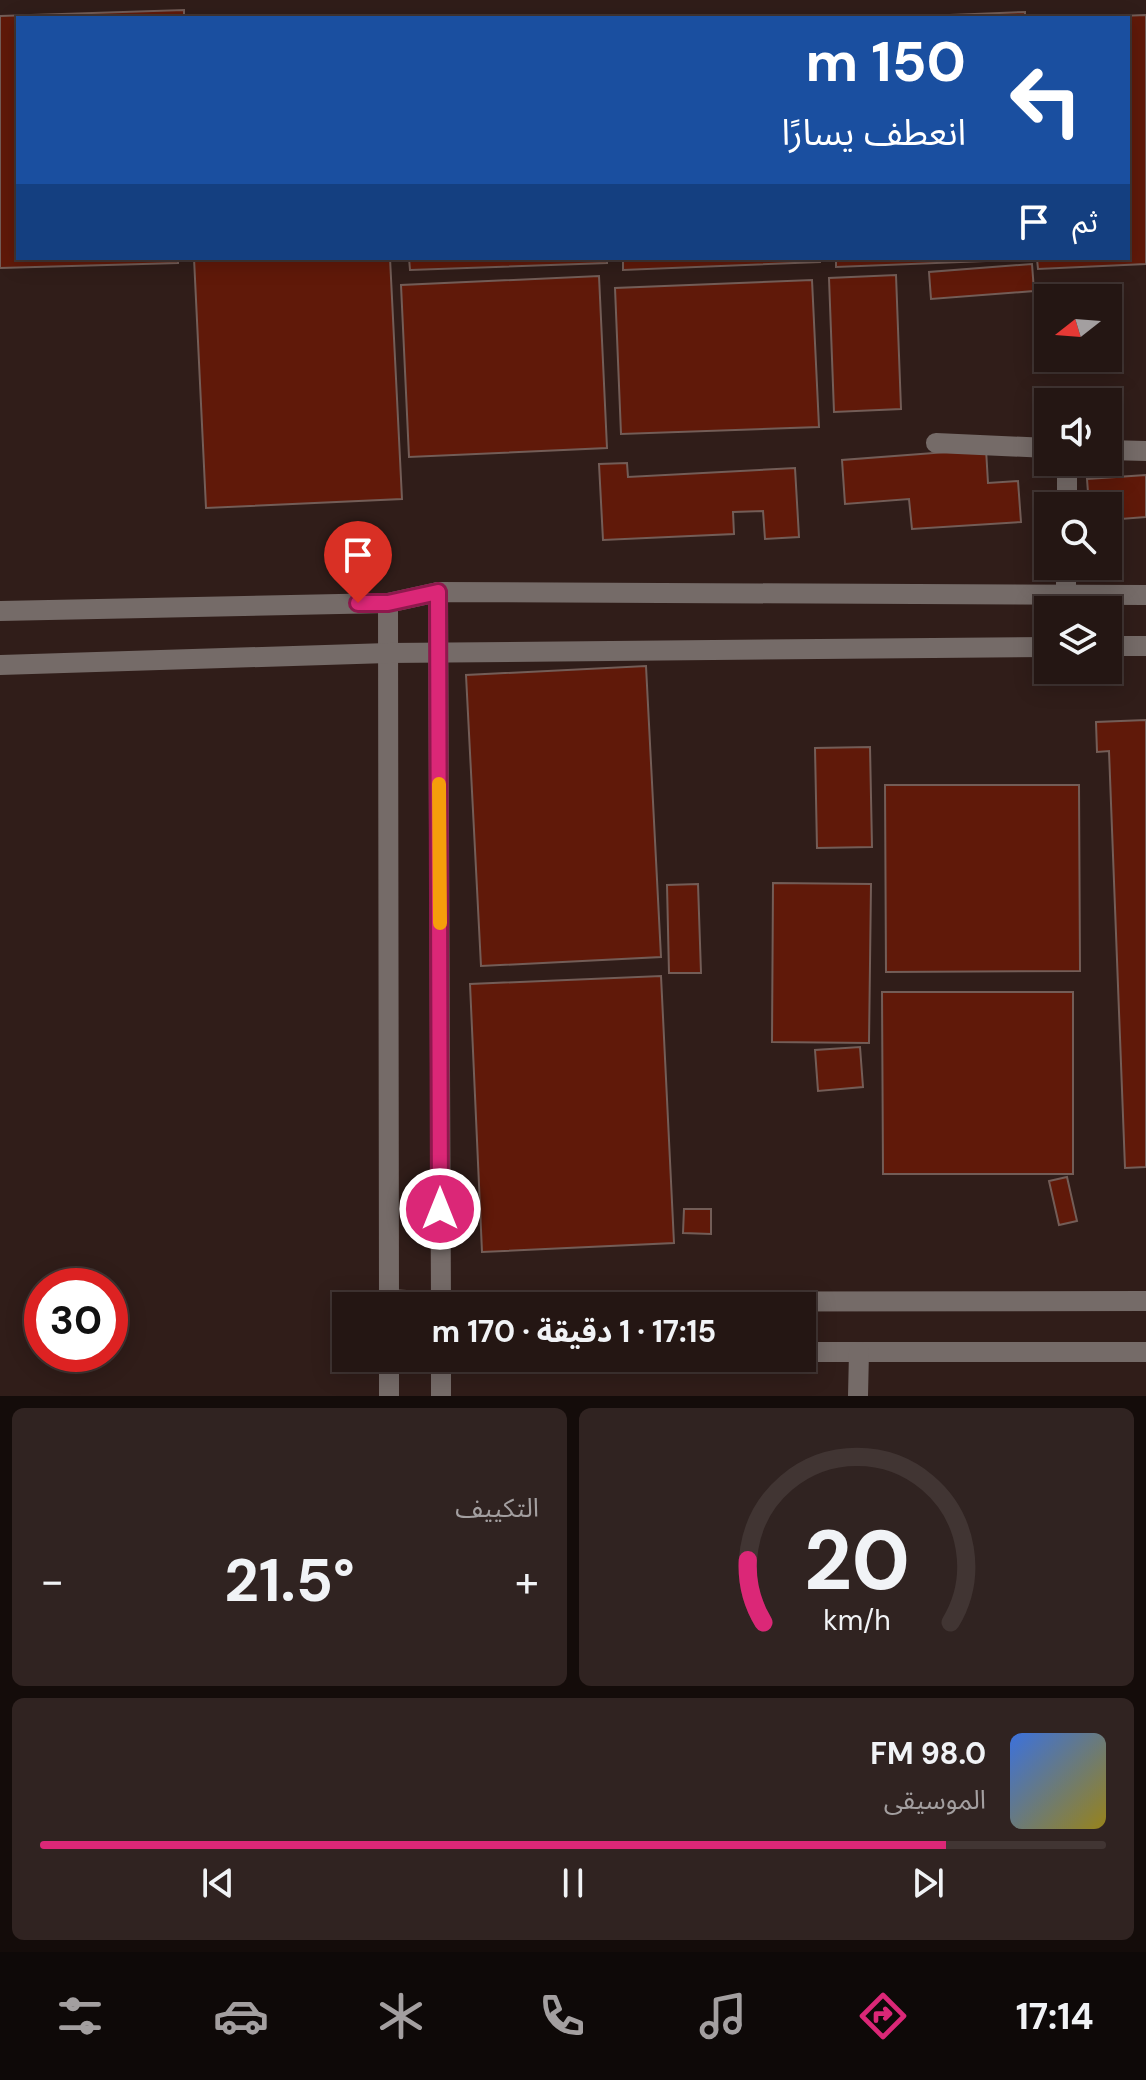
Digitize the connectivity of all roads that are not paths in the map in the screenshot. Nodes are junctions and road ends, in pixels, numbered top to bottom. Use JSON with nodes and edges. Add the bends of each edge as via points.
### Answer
{"nodes":[{"id":1,"x":936,"y":443,"type":"dead end"},
{"id":2,"x":1034,"y":447,"type":"edge"},
{"id":3,"x":1122,"y":450,"type":"edge"},
{"id":4,"x":1146,"y":451,"type":"edge"},
{"id":5,"x":1066,"y":580,"type":"edge"},
{"id":6,"x":438,"y":592,"type":"junction"},
{"id":7,"x":1066,"y":594,"type":"junction"},
{"id":8,"x":1146,"y":595,"type":"edge"},
{"id":9,"x":388,"y":603,"type":"junction"},
{"id":10,"x":0,"y":611,"type":"edge"},
{"id":11,"x":1122,"y":646,"type":"edge"},
{"id":12,"x":1146,"y":646,"type":"edge"},
{"id":13,"x":1034,"y":647,"type":"edge"},
{"id":14,"x":388,"y":653,"type":"junction"},
{"id":15,"x":439,"y":654,"type":"junction"},
{"id":16,"x":0,"y":665,"type":"edge"},
{"id":17,"x":389,"y":1292,"type":"edge"},
{"id":18,"x":441,"y":1292,"type":"edge"},
{"id":19,"x":1146,"y":1301,"type":"edge"},
{"id":20,"x":816,"y":1302,"type":"edge"},
{"id":21,"x":816,"y":1352,"type":"edge"},
{"id":22,"x":859,"y":1352,"type":"junction"},
{"id":23,"x":1146,"y":1352,"type":"edge"},
{"id":24,"x":389,"y":1372,"type":"edge"},
{"id":25,"x":441,"y":1372,"type":"edge"},
{"id":26,"x":389,"y":1396,"type":"edge"},
{"id":27,"x":441,"y":1396,"type":"edge"},
{"id":28,"x":858,"y":1396,"type":"edge"}],
"edges":[{"from":1,"to":2,"type":"street"},
{"from":3,"to":4,"type":"street"},
{"from":5,"to":7,"type":"street"},
{"from":6,"to":7,"type":"street"},
{"from":6,"to":9,"type":"street"},
{"from":6,"to":15,"type":"street"},
{"from":7,"to":8,"type":"street"},
{"from":9,"to":10,"type":"street"},
{"from":9,"to":14,"type":"street"},
{"from":11,"to":12,"type":"street"},
{"from":13,"to":15,"type":"street"},
{"from":14,"to":15,"type":"street"},
{"from":14,"to":16,"type":"street"},
{"from":14,"to":17,"type":"street"},
{"from":15,"to":18,"type":"street"},
{"from":19,"to":20,"type":"street"},
{"from":21,"to":22,"type":"street"},
{"from":22,"to":23,"type":"street"},
{"from":22,"to":28,"type":"street"},
{"from":24,"to":26,"type":"street"},
{"from":25,"to":27,"type":"street"}]}
